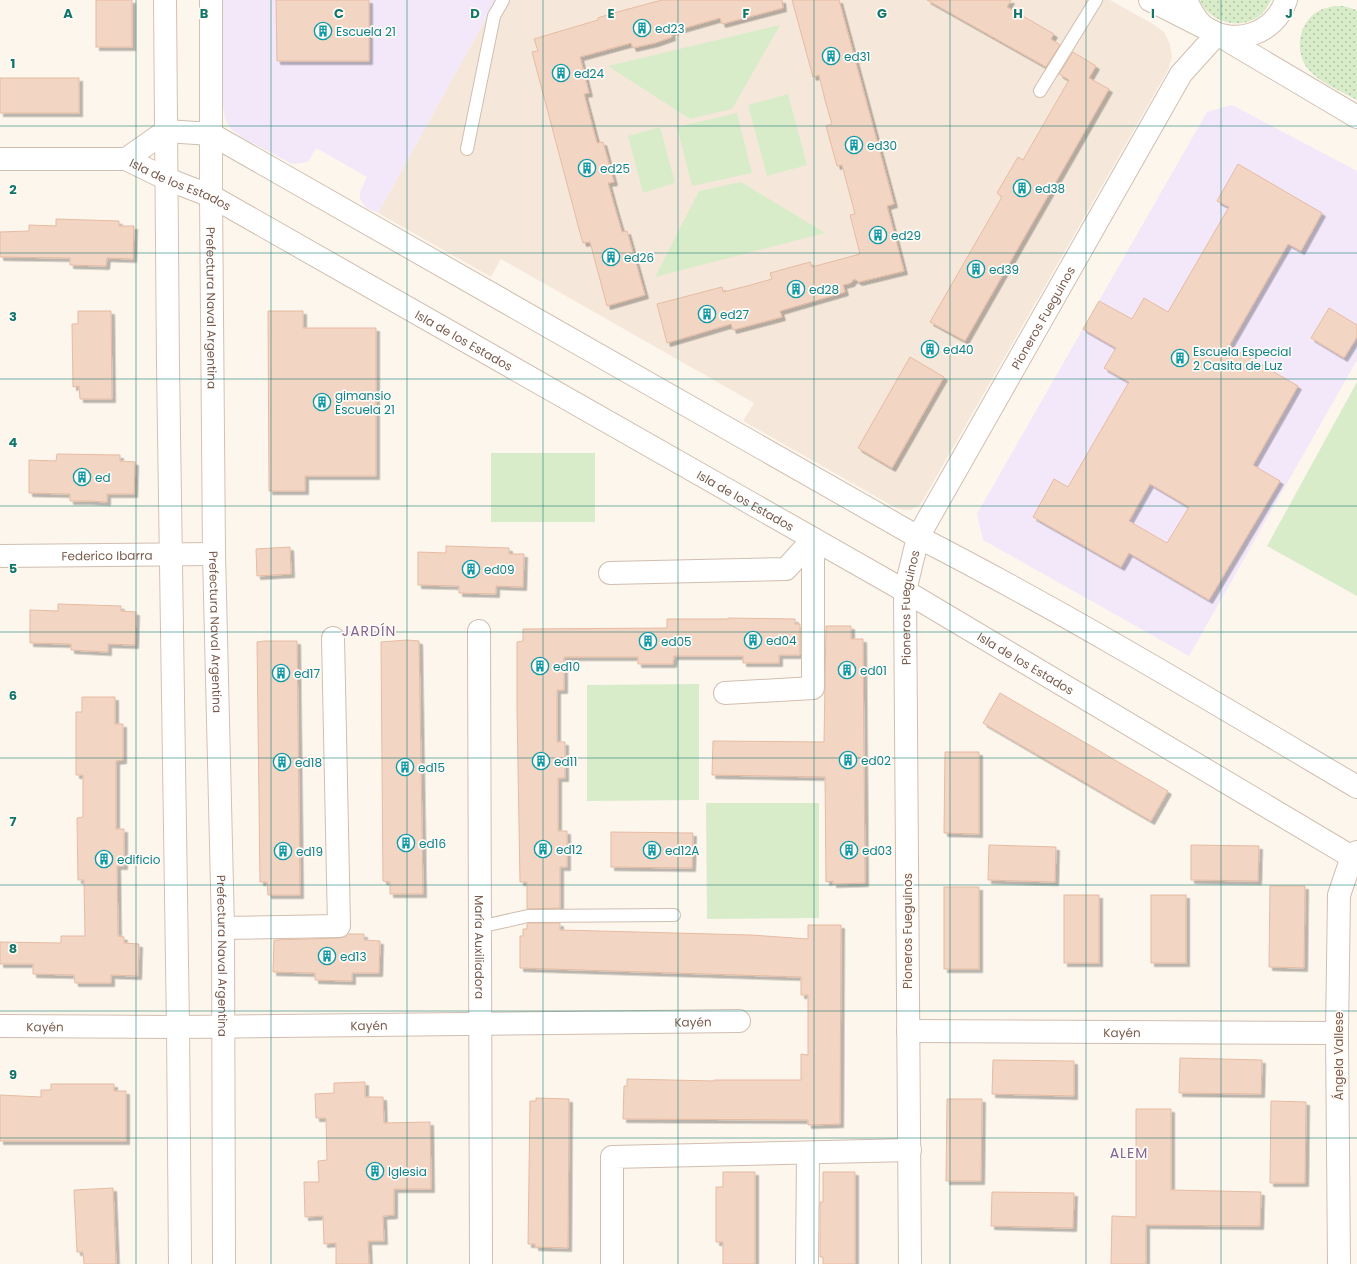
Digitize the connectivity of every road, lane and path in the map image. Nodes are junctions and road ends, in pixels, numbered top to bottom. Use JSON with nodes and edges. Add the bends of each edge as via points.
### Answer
{"nodes":[{"id":1,"x":165,"y":0,"type":"edge"},
{"id":2,"x":211,"y":0,"type":"edge"},
{"id":3,"x":503,"y":0,"type":"edge"},
{"id":4,"x":1096,"y":0,"type":"edge"},
{"id":5,"x":1150,"y":0,"type":"edge"},
{"id":6,"x":1186,"y":0,"type":"edge"},
{"id":7,"x":1286,"y":0,"type":"edge"},
{"id":8,"x":1216,"y":34,"type":"junction"},
{"id":9,"x":1040,"y":91,"type":"dead end"},
{"id":10,"x":1357,"y":117,"type":"edge"},
{"id":11,"x":166,"y":131,"type":"junction"},
{"id":12,"x":212,"y":134,"type":"junction"},
{"id":13,"x":467,"y":149,"type":"dead end"},
{"id":14,"x":0,"y":159,"type":"edge"},
{"id":15,"x":126,"y":159,"type":"junction"},
{"id":16,"x":167,"y":179,"type":"junction"},
{"id":17,"x":211,"y":196,"type":"junction"},
{"id":18,"x":918,"y":536,"type":"junction"},
{"id":19,"x":813,"y":539,"type":"junction"},
{"id":20,"x":170,"y":554,"type":"junction"},
{"id":21,"x":214,"y":554,"type":"junction"},
{"id":22,"x":0,"y":556,"type":"edge"},
{"id":23,"x":610,"y":573,"type":"dead end"},
{"id":24,"x":905,"y":592,"type":"junction"},
{"id":25,"x":479,"y":630,"type":"dead end"},
{"id":26,"x":333,"y":638,"type":"dead end"},
{"id":27,"x":725,"y":693,"type":"dead end"},
{"id":28,"x":1357,"y":787,"type":"edge"},
{"id":29,"x":1355,"y":856,"type":"edge"},
{"id":30,"x":674,"y":915,"type":"dead end"},
{"id":31,"x":479,"y":927,"type":"junction"},
{"id":32,"x":223,"y":928,"type":"junction"},
{"id":33,"x":738,"y":1021,"type":"dead end"},
{"id":34,"x":480,"y":1024,"type":"junction"},
{"id":35,"x":0,"y":1026,"type":"edge"},
{"id":36,"x":224,"y":1026,"type":"junction"},
{"id":37,"x":178,"y":1027,"type":"junction"},
{"id":38,"x":908,"y":1031,"type":"junction"},
{"id":39,"x":1337,"y":1033,"type":"junction"},
{"id":40,"x":910,"y":1150,"type":"junction"},
{"id":41,"x":808,"y":1153,"type":"junction"},
{"id":42,"x":180,"y":1264,"type":"edge"},
{"id":43,"x":224,"y":1264,"type":"edge"},
{"id":44,"x":481,"y":1264,"type":"edge"},
{"id":45,"x":612,"y":1264,"type":"edge"},
{"id":46,"x":807,"y":1264,"type":"edge"},
{"id":47,"x":910,"y":1264,"type":"edge"},
{"id":48,"x":1339,"y":1264,"type":"edge"}],
"edges":[{"from":1,"to":11,"type":"street"},
{"from":2,"to":12,"type":"street","name":"Prefectura Naval Argentina"},
{"from":3,"to":13,"type":"lane","via":[[494,16]]},
{"from":4,"to":9,"type":"lane"},
{"from":5,"to":8,"type":"street"},
{"from":6,"to":8,"type":"street","via":[[1202,25]]},
{"from":7,"to":8,"type":"street","via":[[1280,14],[1270,25],[1258,32],[1245,37]]},
{"from":8,"to":10,"type":"street"},
{"from":8,"to":18,"type":"street","name":"Pioneros Fueguinos","via":[[1182,74]]},
{"from":11,"to":12,"type":"street"},
{"from":11,"to":15,"type":"street","name":"Isla de los Estados"},
{"from":11,"to":16,"type":"street"},
{"from":12,"to":17,"type":"street","name":"Prefectura Naval Argentina"},
{"from":12,"to":18,"type":"street"},
{"from":14,"to":15,"type":"street","name":"Isla de los Estados"},
{"from":15,"to":16,"type":"street","name":"Isla de los Estados"},
{"from":16,"to":17,"type":"street","name":"Isla de los Estados"},
{"from":16,"to":20,"type":"street"},
{"from":17,"to":19,"type":"street","name":"Isla de los Estados"},
{"from":17,"to":21,"type":"street","name":"Prefectura Naval Argentina"},
{"from":18,"to":24,"type":"street","name":"Pioneros Fueguinos"},
{"from":18,"to":28,"type":"street","via":[[1165,673]]},
{"from":19,"to":23,"type":"street","via":[[786,569]]},
{"from":19,"to":24,"type":"street","name":"Isla de los Estados"},
{"from":19,"to":27,"type":"street","via":[[813,688]]},
{"from":20,"to":21,"type":"street","name":"Federico Ibarra"},
{"from":20,"to":22,"type":"street","name":"Federico Ibarra"},
{"from":20,"to":37,"type":"street"},
{"from":21,"to":32,"type":"street","name":"Prefectura Naval Argentina"},
{"from":24,"to":29,"type":"street","name":"Isla de los Estados"},
{"from":24,"to":38,"type":"street","name":"Pioneros Fueguinos"},
{"from":25,"to":31,"type":"street","name":"María Auxiliadora"},
{"from":26,"to":32,"type":"street","via":[[339,926]]},
{"from":29,"to":39,"type":"street","name":"Ángela Vallese","via":[[1339,895]]},
{"from":30,"to":31,"type":"lane","via":[[528,916]]},
{"from":31,"to":34,"type":"street","name":"María Auxiliadora"},
{"from":32,"to":36,"type":"street","name":"Prefectura Naval Argentina"},
{"from":33,"to":34,"type":"street","name":"Kayén"},
{"from":34,"to":36,"type":"street","name":"Kayén"},
{"from":34,"to":44,"type":"street","name":"María Auxiliadora"},
{"from":35,"to":37,"type":"street","name":"Kayén"},
{"from":36,"to":37,"type":"street","name":"Kayén"},
{"from":36,"to":43,"type":"street","name":"Prefectura Naval Argentina"},
{"from":37,"to":42,"type":"street"},
{"from":38,"to":39,"type":"street","name":"Kayén"},
{"from":38,"to":40,"type":"street","name":"Pioneros Fueguinos"},
{"from":39,"to":48,"type":"street","name":"Ángela Vallese"},
{"from":40,"to":41,"type":"street"},
{"from":40,"to":47,"type":"street","name":"Pioneros Fueguinos"},
{"from":41,"to":45,"type":"street","via":[[612,1157]]},
{"from":41,"to":46,"type":"street"}]}
